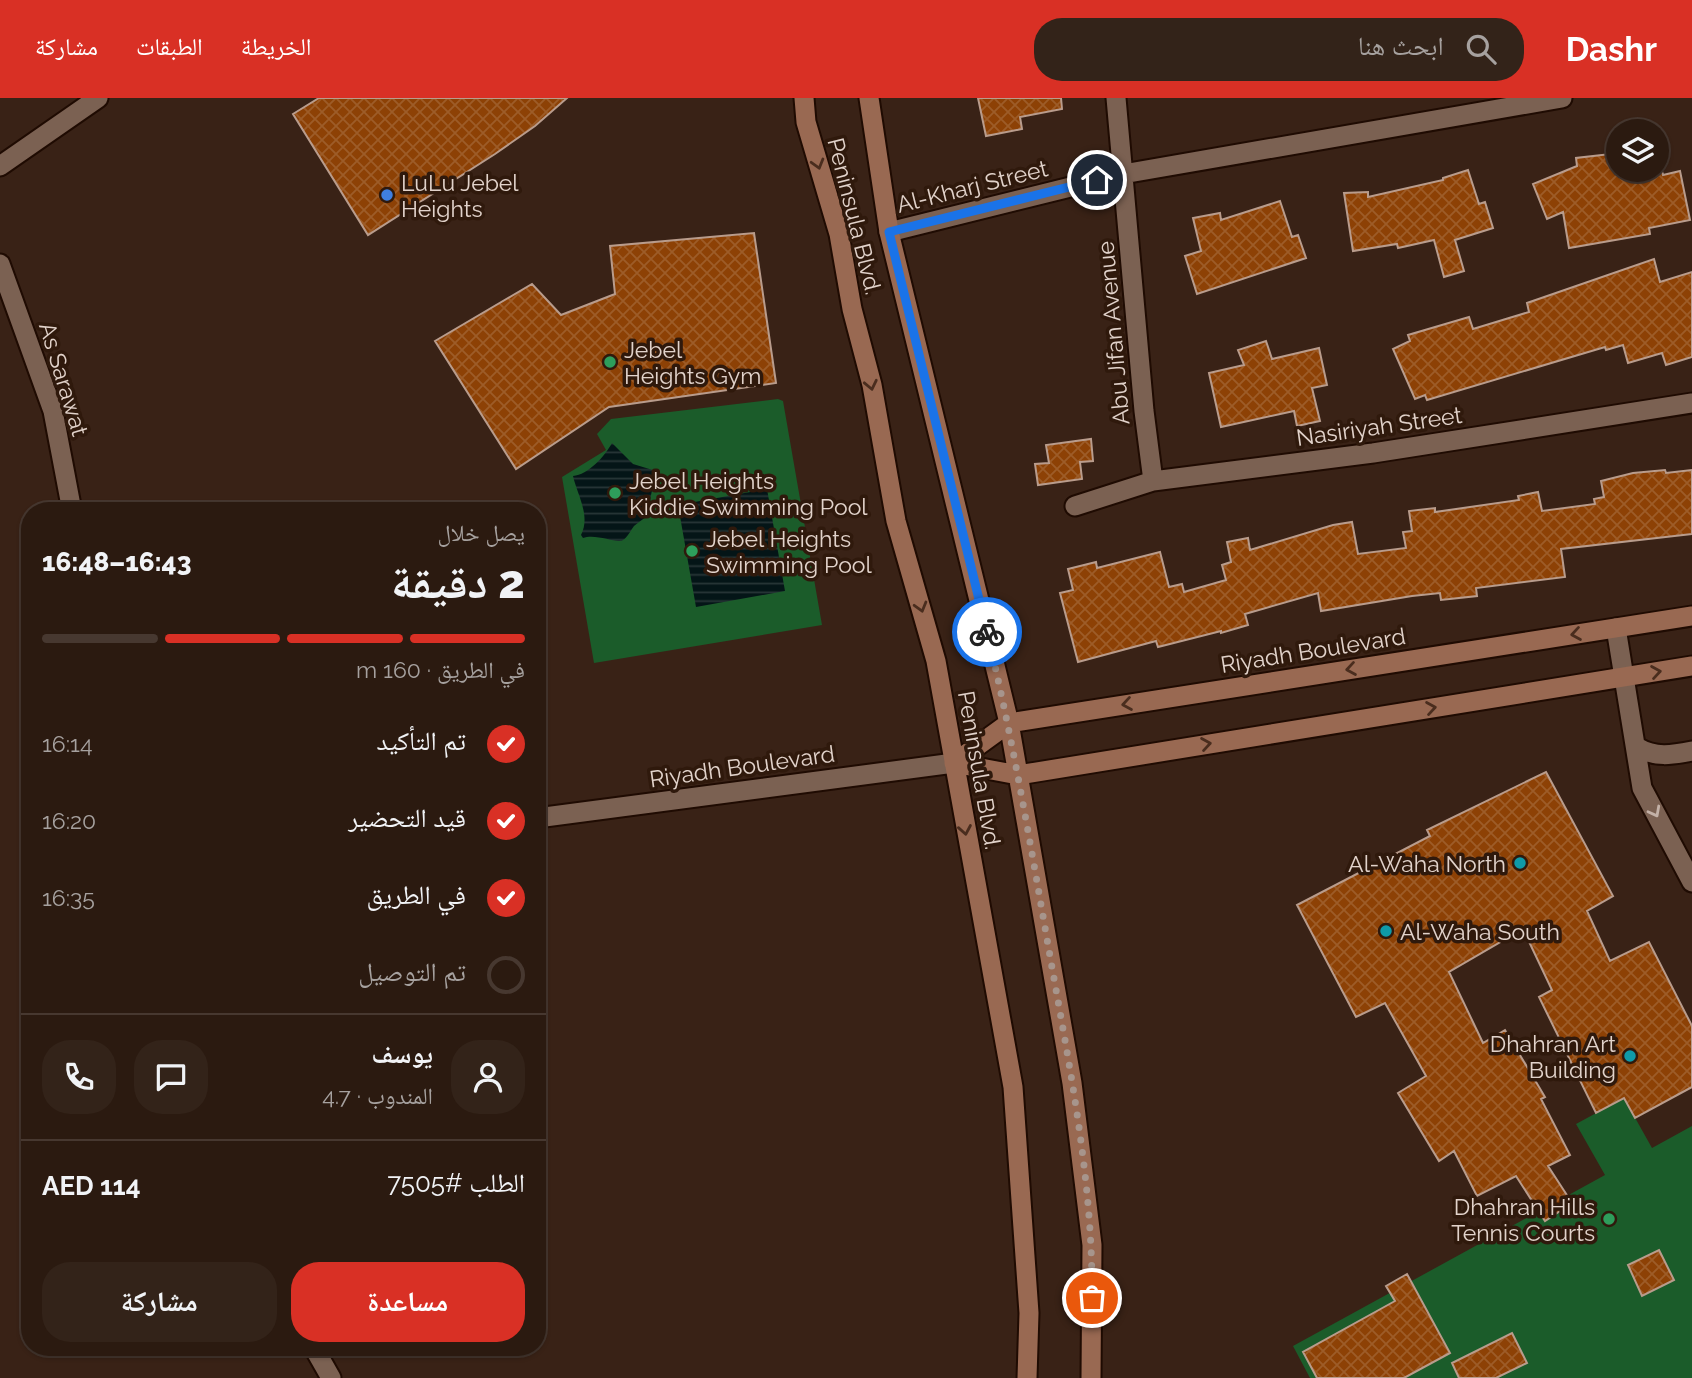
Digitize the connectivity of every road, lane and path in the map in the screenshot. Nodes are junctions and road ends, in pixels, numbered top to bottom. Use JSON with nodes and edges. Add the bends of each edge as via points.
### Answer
{"nodes":[{"id":1,"x":98,"y":98,"type":"edge"},
{"id":2,"x":804,"y":98,"type":"edge"},
{"id":3,"x":869,"y":98,"type":"edge"},
{"id":4,"x":1116,"y":98,"type":"edge"},
{"id":5,"x":1562,"y":98,"type":"edge"},
{"id":6,"x":1450,"y":108,"type":"edge"},
{"id":7,"x":0,"y":166,"type":"edge"},
{"id":8,"x":1123,"y":174,"type":"junction"},
{"id":9,"x":889,"y":232,"type":"junction"},
{"id":10,"x":0,"y":264,"type":"edge"},
{"id":11,"x":1692,"y":403,"type":"edge"},
{"id":12,"x":1153,"y":481,"type":"junction"},
{"id":13,"x":70,"y":502,"type":"edge"},
{"id":14,"x":1074,"y":506,"type":"dead end"},
{"id":15,"x":1692,"y":616,"type":"edge"},
{"id":16,"x":1616,"y":628,"type":"junction"},
{"id":17,"x":1692,"y":666,"type":"edge"},
{"id":18,"x":1624,"y":677,"type":"junction"},
{"id":19,"x":1009,"y":723,"type":"junction"},
{"id":20,"x":1637,"y":747,"type":"junction"},
{"id":21,"x":1692,"y":751,"type":"edge"},
{"id":22,"x":954,"y":763,"type":"junction"},
{"id":23,"x":1018,"y":775,"type":"junction"},
{"id":24,"x":546,"y":817,"type":"edge"},
{"id":25,"x":1692,"y":883,"type":"edge"},
{"id":26,"x":319,"y":1356,"type":"edge"},
{"id":27,"x":331,"y":1378,"type":"edge"},
{"id":28,"x":1027,"y":1378,"type":"edge"},
{"id":29,"x":1091,"y":1378,"type":"edge"}],
"edges":[{"from":1,"to":7,"type":"street"},
{"from":2,"to":22,"type":"main road","name":"Peninsula Blvd.","one_way":true,"via":[[806,122],[838,234],[872,384],[896,522],[936,661]]},
{"from":3,"to":9,"type":"main road","name":"Peninsula Blvd."},
{"from":4,"to":8,"type":"street","name":"Abu Jifan Avenue"},
{"from":5,"to":6,"type":"street","name":"Al-Kharj Street"},
{"from":6,"to":8,"type":"street","name":"Al-Kharj Street"},
{"from":8,"to":9,"type":"street","name":"Al-Kharj Street"},
{"from":8,"to":12,"type":"street","name":"Abu Jifan Avenue"},
{"from":9,"to":19,"type":"main road","name":"Peninsula Blvd."},
{"from":10,"to":13,"type":"street","name":"As Sarawat","via":[[53,411]]},
{"from":11,"to":12,"type":"street","name":"Nasiriyah Street","via":[[1373,453]]},
{"from":12,"to":14,"type":"street","name":"Nasiriyah Street"},
{"from":15,"to":16,"type":"main road","name":"Riyadh Boulevard"},
{"from":16,"to":18,"type":"street"},
{"from":16,"to":19,"type":"main road","name":"Riyadh Boulevard","one_way":true},
{"from":18,"to":17,"type":"main road","name":"Riyadh Boulevard","one_way":true},
{"from":18,"to":20,"type":"street"},
{"from":23,"to":18,"type":"main road","name":"Riyadh Boulevard","one_way":true},
{"from":19,"to":22,"type":"main road","name":"Riyadh Boulevard"},
{"from":19,"to":23,"type":"main road","name":"Peninsula Blvd."},
{"from":20,"to":21,"type":"street","via":[[1648,754]]},
{"from":20,"to":25,"type":"street","one_way":true,"via":[[1642,788]]},
{"from":22,"to":23,"type":"main road","name":"Riyadh Boulevard"},
{"from":22,"to":24,"type":"street","name":"Riyadh Boulevard"},
{"from":22,"to":28,"type":"main road","name":"Peninsula Blvd.","one_way":true,"via":[[1013,1087],[1029,1313]]},
{"from":23,"to":29,"type":"main road","name":"Peninsula Blvd.","via":[[1072,1083],[1091,1232]]},
{"from":26,"to":27,"type":"street"}]}
